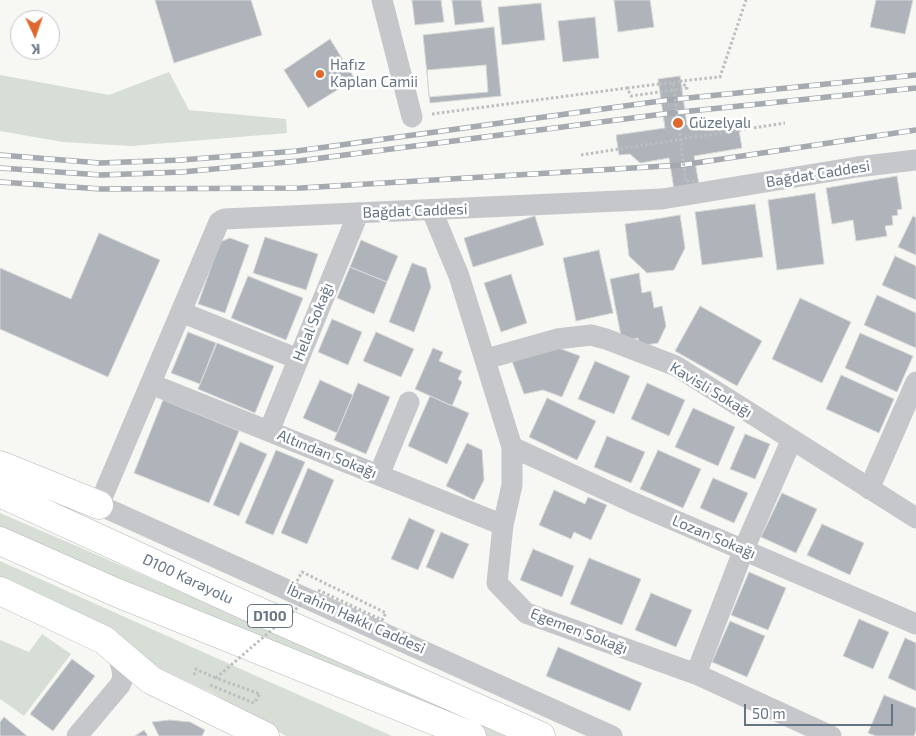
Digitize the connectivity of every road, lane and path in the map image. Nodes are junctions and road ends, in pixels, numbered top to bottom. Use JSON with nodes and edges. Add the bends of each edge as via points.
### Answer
{"nodes":[{"id":1,"x":382,"y":0,"type":"edge"},
{"id":2,"x":746,"y":0,"type":"edge"},
{"id":3,"x":681,"y":81,"type":"junction"},
{"id":4,"x":673,"y":83,"type":"junction"},
{"id":5,"x":627,"y":88,"type":"junction"},
{"id":6,"x":412,"y":117,"type":"joint"},
{"id":7,"x":785,"y":123,"type":"dead end"},
{"id":8,"x":680,"y":140,"type":"junction"},
{"id":9,"x":581,"y":155,"type":"dead end"},
{"id":10,"x":916,"y":160,"type":"edge"},
{"id":11,"x":698,"y":180,"type":"dead end"},
{"id":12,"x":432,"y":211,"type":"junction"},
{"id":13,"x":358,"y":214,"type":"junction"},
{"id":14,"x":181,"y":312,"type":"junction"},
{"id":15,"x":298,"y":359,"type":"junction"},
{"id":16,"x":486,"y":359,"type":"junction"},
{"id":17,"x":916,"y":382,"type":"edge"},
{"id":18,"x":151,"y":384,"type":"junction"},
{"id":19,"x":408,"y":402,"type":"dead end"},
{"id":20,"x":269,"y":431,"type":"junction"},
{"id":21,"x":792,"y":439,"type":"junction"},
{"id":22,"x":512,"y":447,"type":"junction"},
{"id":23,"x":0,"y":465,"type":"edge"},
{"id":24,"x":379,"y":475,"type":"junction"},
{"id":25,"x":869,"y":489,"type":"junction"},
{"id":26,"x":0,"y":493,"type":"edge"},
{"id":27,"x":99,"y":504,"type":"junction"},
{"id":28,"x":916,"y":518,"type":"edge"},
{"id":29,"x":503,"y":525,"type":"junction"},
{"id":30,"x":0,"y":541,"type":"edge"},
{"id":31,"x":744,"y":549,"type":"junction"},
{"id":32,"x":297,"y":581,"type":"dead end"},
{"id":33,"x":0,"y":591,"type":"edge"},
{"id":34,"x":916,"y":624,"type":"edge"},
{"id":35,"x":116,"y":649,"type":"junction"},
{"id":36,"x":696,"y":674,"type":"junction"},
{"id":37,"x":216,"y":678,"type":"junction"},
{"id":38,"x":170,"y":691,"type":"junction"},
{"id":39,"x":114,"y":694,"type":"junction"},
{"id":40,"x":77,"y":736,"type":"edge"},
{"id":41,"x":265,"y":736,"type":"edge"},
{"id":42,"x":472,"y":736,"type":"edge"},
{"id":43,"x":542,"y":736,"type":"edge"},
{"id":44,"x":612,"y":736,"type":"edge"},
{"id":45,"x":831,"y":736,"type":"edge"}],
"edges":[{"from":1,"to":6,"type":"street"},
{"from":2,"to":3,"type":"path","via":[[720,77]]},
{"from":3,"to":4,"type":"path"},
{"from":3,"to":5,"type":"path","via":[[687,88],[631,96]]},
{"from":4,"to":5,"type":"path","bridge":true},
{"from":4,"to":8,"type":"path","bridge":true},
{"from":5,"to":6,"type":"path"},
{"from":7,"to":8,"type":"path"},
{"from":8,"to":9,"type":"path"},
{"from":8,"to":11,"type":"path","bridge":true,"via":[[686,182]]},
{"from":10,"to":12,"type":"street","name":"Bağdat Caddesi","via":[[662,199]]},
{"from":12,"to":13,"type":"street","name":"Bağdat Caddesi"},
{"from":12,"to":16,"type":"street","name":"Egemen Sokağı","via":[[459,276]]},
{"from":13,"to":14,"type":"street","name":"Bağdat Caddesi","via":[[224,218],[218,222]]},
{"from":13,"to":15,"type":"street","name":"Helal Sokağı"},
{"from":14,"to":15,"type":"street"},
{"from":14,"to":18,"type":"street","name":"Bağdat Caddesi"},
{"from":15,"to":20,"type":"street","name":"Helal Sokağı"},
{"from":16,"to":21,"type":"street","name":"Kavisli Sokağı","via":[[556,339],[591,335],[676,366]]},
{"from":16,"to":22,"type":"street","name":"Egemen Sokağı"},
{"from":17,"to":25,"type":"street"},
{"from":18,"to":20,"type":"street","name":"Altından Sokağı"},
{"from":18,"to":27,"type":"street","name":"Bağdat Caddesi"},
{"from":19,"to":24,"type":"street"},
{"from":20,"to":24,"type":"street","name":"Altından Sokağı"},
{"from":21,"to":25,"type":"street","name":"Kavisli Sokağı"},
{"from":21,"to":31,"type":"street"},
{"from":22,"to":29,"type":"street","name":"Egemen Sokağı","via":[[512,485]]},
{"from":22,"to":31,"type":"street","name":"Lozan Sokağı"},
{"from":23,"to":27,"type":"main road"},
{"from":24,"to":29,"type":"street","name":"Altından Sokağı"},
{"from":25,"to":28,"type":"street","name":"Kavisli Sokağı"},
{"from":26,"to":43,"type":"main road","name":"D100 Karayolu","number":"D100"},
{"from":27,"to":44,"type":"street","name":"İbrahim Hakkı Caddesi"},
{"from":29,"to":36,"type":"street","name":"Egemen Sokağı","via":[[497,583],[526,613]]},
{"from":30,"to":42,"type":"main road","number":"D100","via":[[115,592]]},
{"from":31,"to":34,"type":"street","name":"Lozan Sokağı"},
{"from":31,"to":36,"type":"street"},
{"from":32,"to":37,"type":"path","bridge":true,"via":[[302,572],[386,613],[382,620],[318,590]]},
{"from":33,"to":35,"type":"main road","via":[[104,640]]},
{"from":35,"to":38,"type":"main road","via":[[134,667]]},
{"from":35,"to":39,"type":"street","via":[[123,678]]},
{"from":36,"to":45,"type":"street","name":"Egemen Sokağı"},
{"from":37,"to":37,"type":"path","bridge":true,"via":[[260,694],[254,703],[193,677],[196,669]]},
{"from":38,"to":39,"type":"street","via":[[135,685]]},
{"from":38,"to":41,"type":"main road"},
{"from":39,"to":40,"type":"street"}]}
